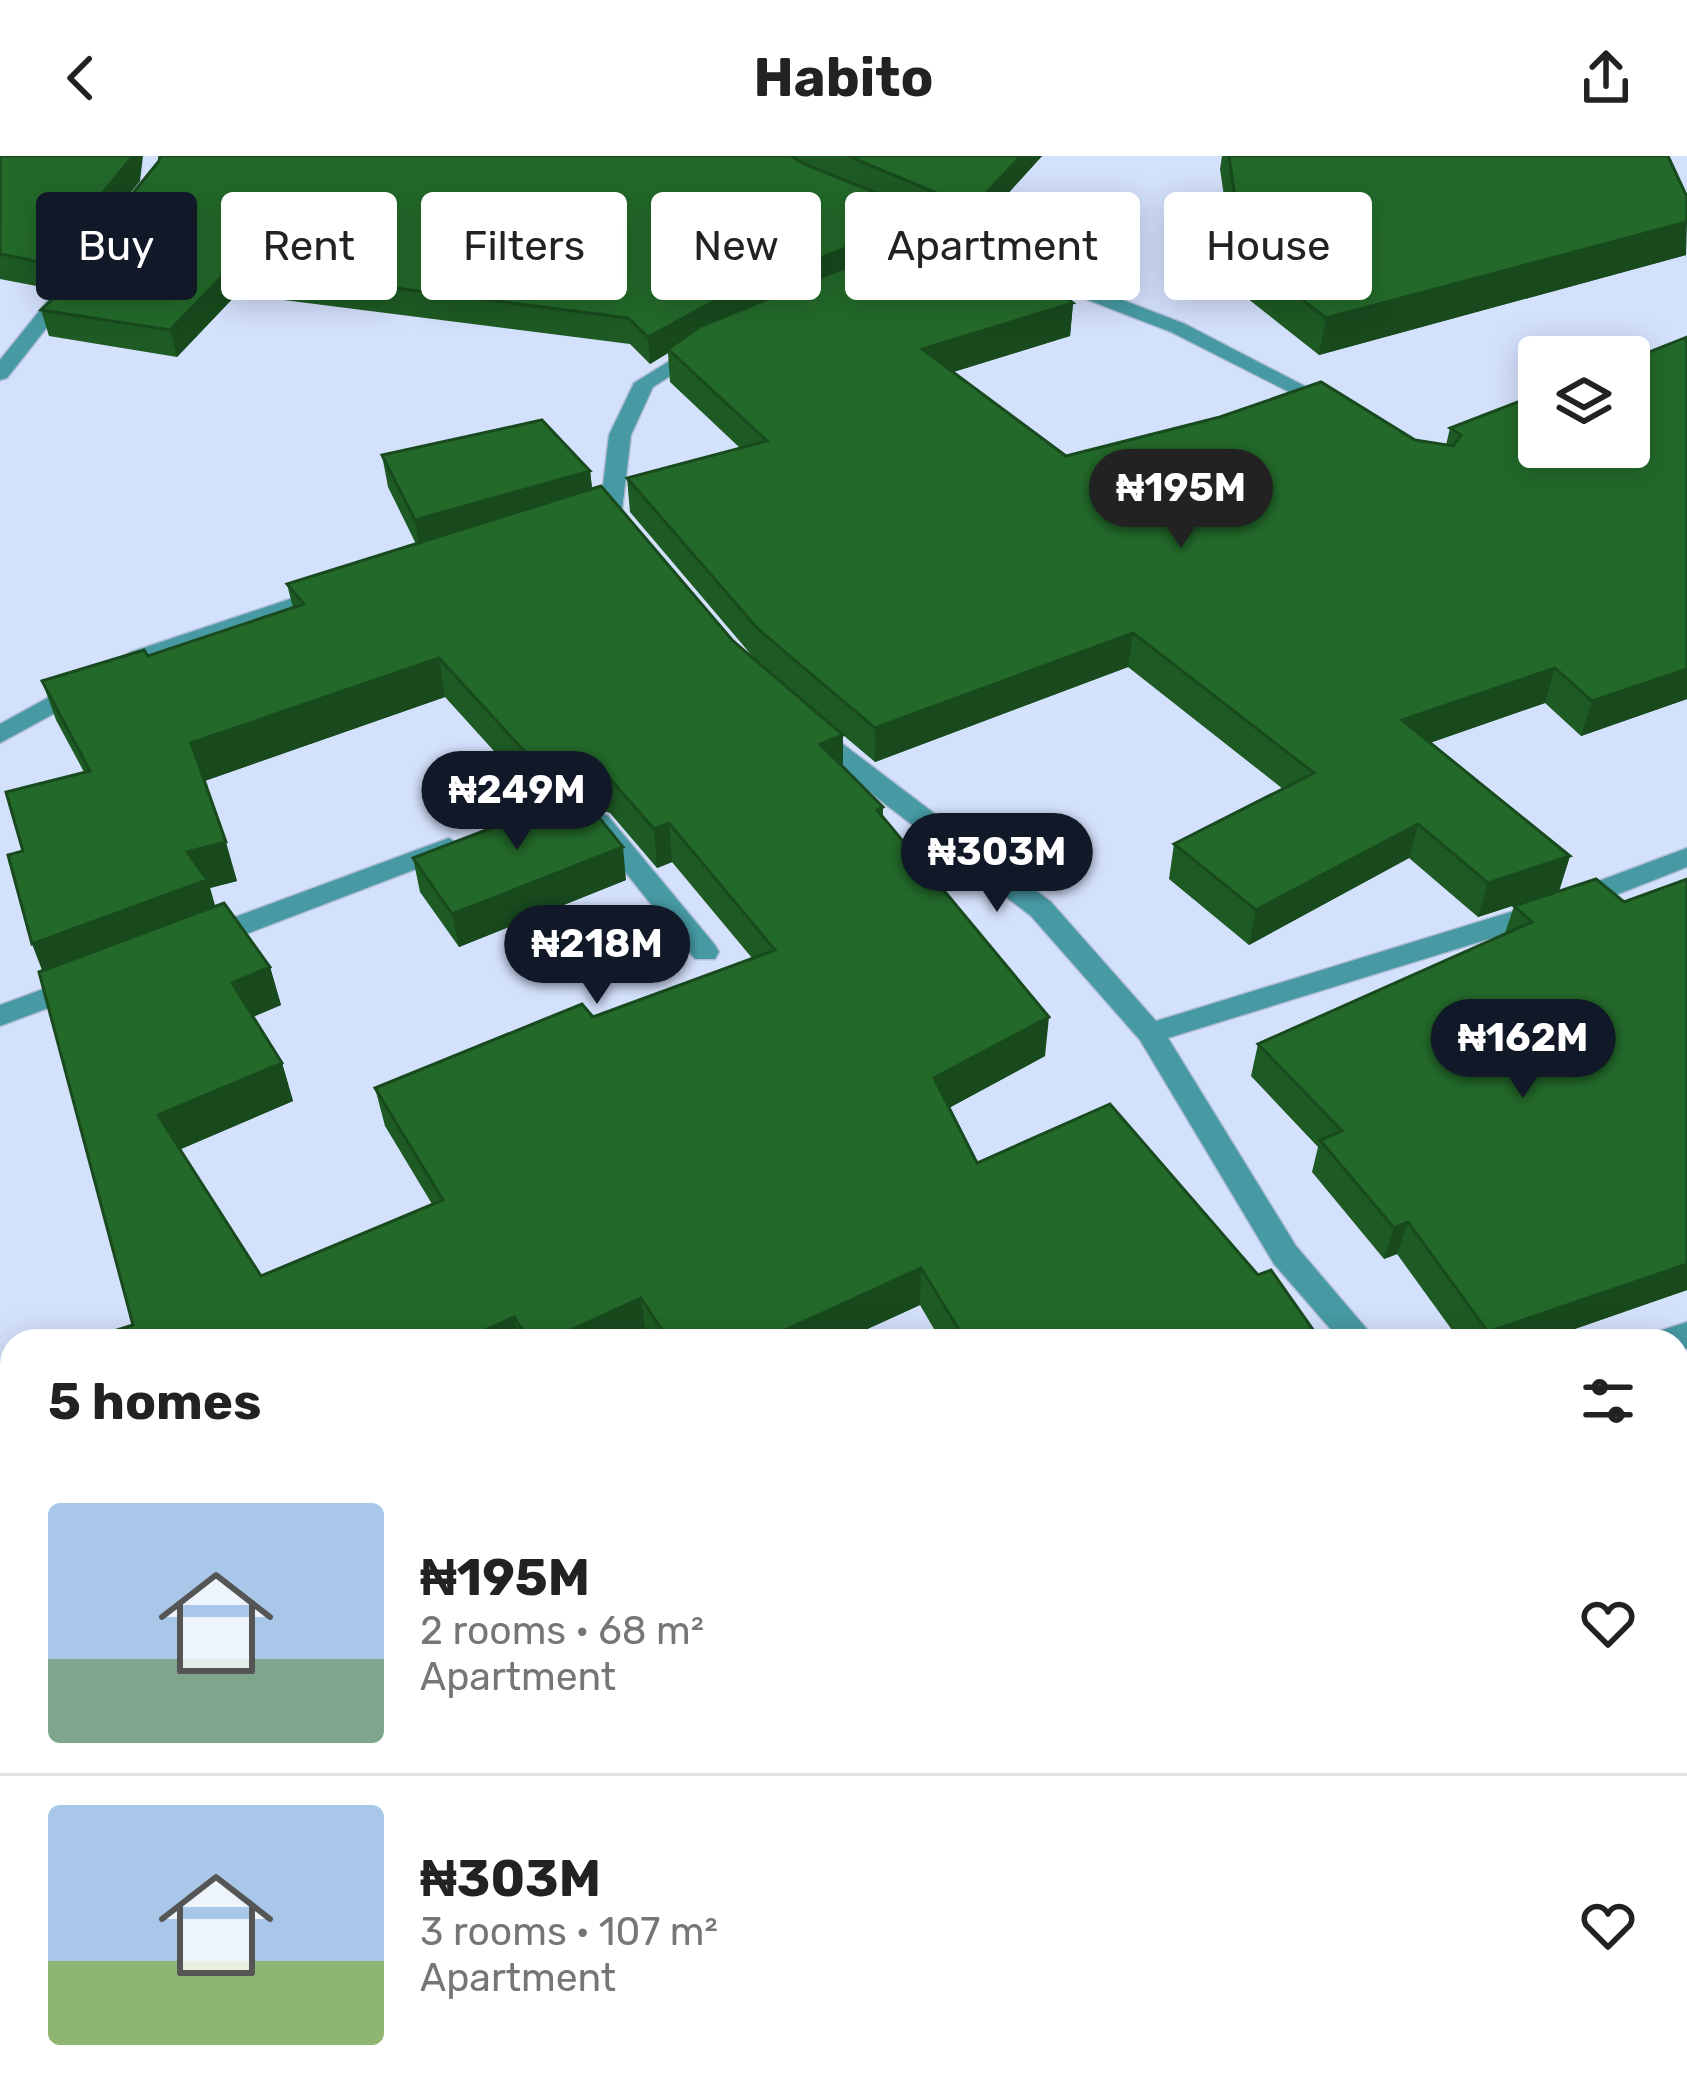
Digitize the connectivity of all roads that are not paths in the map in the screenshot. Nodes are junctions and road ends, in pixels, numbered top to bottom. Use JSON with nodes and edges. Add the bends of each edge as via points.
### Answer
{"nodes":[{"id":1,"x":59,"y":300,"type":"edge"},
{"id":2,"x":1106,"y":300,"type":"edge"},
{"id":3,"x":727,"y":334,"type":"edge"},
{"id":4,"x":0,"y":374,"type":"edge"},
{"id":5,"x":1345,"y":413,"type":"edge"},
{"id":6,"x":646,"y":556,"type":"edge"},
{"id":7,"x":359,"y":583,"type":"edge"},
{"id":8,"x":799,"y":717,"type":"edge"},
{"id":9,"x":0,"y":735,"type":"edge"},
{"id":10,"x":568,"y":813,"type":"edge"},
{"id":11,"x":478,"y":837,"type":"edge"},
{"id":12,"x":1687,"y":857,"type":"edge"},
{"id":13,"x":174,"y":951,"type":"edge"},
{"id":14,"x":705,"y":952,"type":"dead end"},
{"id":15,"x":109,"y":975,"type":"edge"},
{"id":16,"x":0,"y":1016,"type":"edge"},
{"id":17,"x":1150,"y":1034,"type":"junction"},
{"id":18,"x":1350,"y":1329,"type":"edge"}],
"edges":[{"from":1,"to":4,"type":"street"},
{"from":2,"to":5,"type":"street"},
{"from":3,"to":6,"type":"street","via":[[644,383],[620,435],[600,514]]},
{"from":7,"to":9,"type":"street","via":[[140,658]]},
{"from":8,"to":17,"type":"street","via":[[1041,908]]},
{"from":10,"to":14,"type":"street","via":[[601,823]]},
{"from":11,"to":13,"type":"street"},
{"from":12,"to":17,"type":"street","via":[[1550,910]]},
{"from":15,"to":16,"type":"street"},
{"from":17,"to":18,"type":"street","via":[[1285,1255]]}]}
